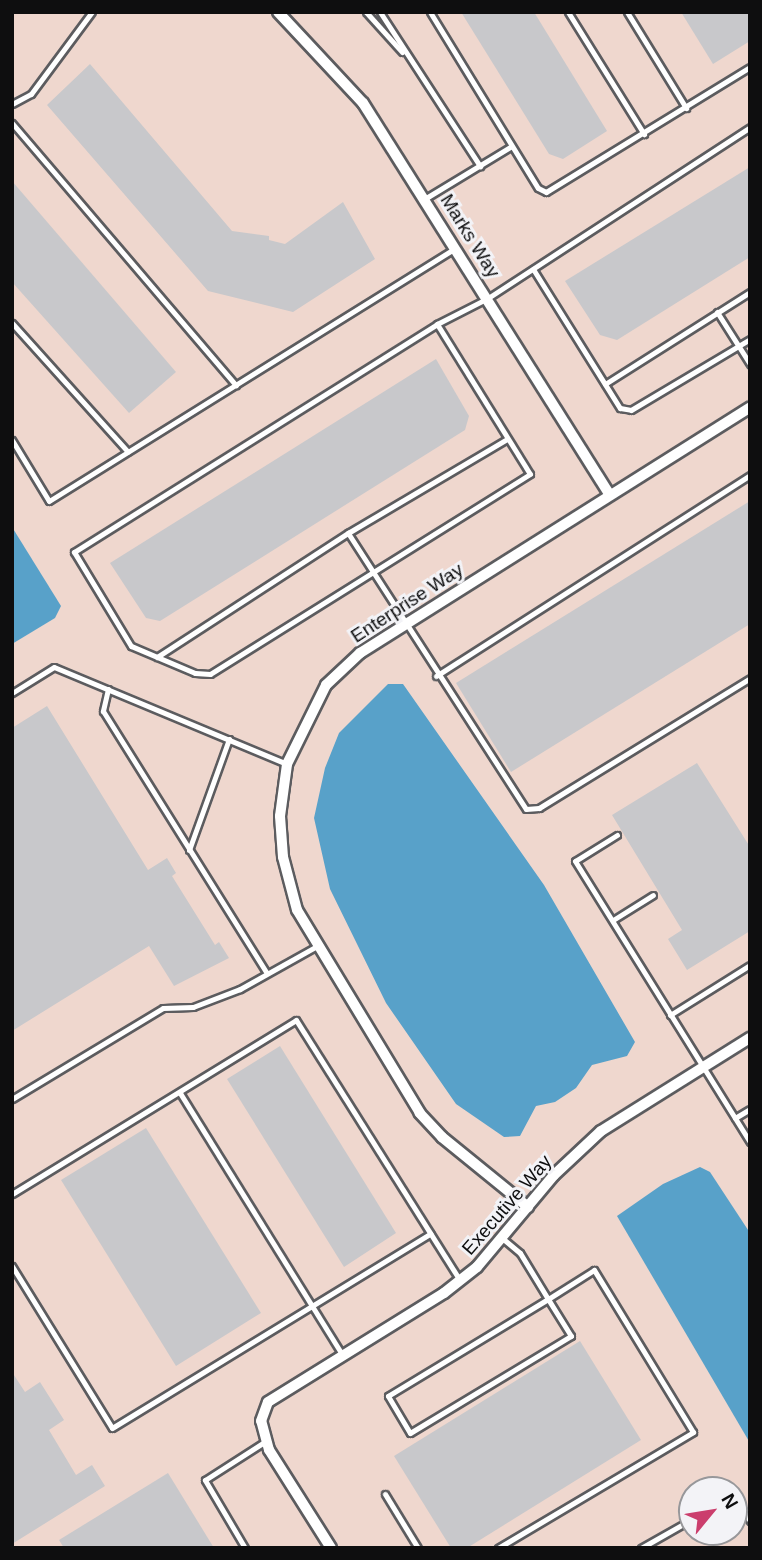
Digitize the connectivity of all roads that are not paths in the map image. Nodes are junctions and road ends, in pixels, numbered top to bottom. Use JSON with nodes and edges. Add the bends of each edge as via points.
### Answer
{"nodes":[{"id":1,"x":92,"y":12,"type":"edge"},
{"id":2,"x":278,"y":12,"type":"edge"},
{"id":3,"x":366,"y":12,"type":"edge"},
{"id":4,"x":380,"y":12,"type":"edge"},
{"id":5,"x":430,"y":12,"type":"edge"},
{"id":6,"x":568,"y":12,"type":"edge"},
{"id":7,"x":627,"y":12,"type":"edge"},
{"id":8,"x":411,"y":62,"type":"junction"},
{"id":9,"x":750,"y":67,"type":"edge"},
{"id":10,"x":12,"y":104,"type":"edge"},
{"id":11,"x":686,"y":108,"type":"junction"},
{"id":12,"x":12,"y":123,"type":"edge"},
{"id":13,"x":750,"y":127,"type":"edge"},
{"id":14,"x":644,"y":134,"type":"junction"},
{"id":15,"x":512,"y":146,"type":"junction"},
{"id":16,"x":480,"y":166,"type":"junction"},
{"id":17,"x":426,"y":198,"type":"junction"},
{"id":18,"x":457,"y":247,"type":"junction"},
{"id":19,"x":533,"y":269,"type":"junction"},
{"id":20,"x":750,"y":292,"type":"edge"},
{"id":21,"x":488,"y":298,"type":"junction"},
{"id":22,"x":717,"y":312,"type":"junction"},
{"id":23,"x":12,"y":323,"type":"edge"},
{"id":24,"x":437,"y":324,"type":"junction"},
{"id":25,"x":750,"y":339,"type":"edge"},
{"id":26,"x":738,"y":346,"type":"junction"},
{"id":27,"x":750,"y":365,"type":"edge"},
{"id":28,"x":605,"y":384,"type":"junction"},
{"id":29,"x":236,"y":385,"type":"junction"},
{"id":30,"x":750,"y":407,"type":"edge"},
{"id":31,"x":508,"y":439,"type":"junction"},
{"id":32,"x":12,"y":440,"type":"edge"},
{"id":33,"x":128,"y":452,"type":"junction"},
{"id":34,"x":750,"y":475,"type":"edge"},
{"id":35,"x":610,"y":495,"type":"junction"},
{"id":36,"x":348,"y":533,"type":"junction"},
{"id":37,"x":372,"y":571,"type":"junction"},
{"id":38,"x":404,"y":623,"type":"junction"},
{"id":39,"x":157,"y":657,"type":"junction"},
{"id":40,"x":436,"y":676,"type":"junction"},
{"id":41,"x":750,"y":678,"type":"edge"},
{"id":42,"x":108,"y":689,"type":"junction"},
{"id":43,"x":12,"y":693,"type":"edge"},
{"id":44,"x":229,"y":738,"type":"junction"},
{"id":45,"x":288,"y":764,"type":"junction"},
{"id":46,"x":617,"y":835,"type":"dead end"},
{"id":47,"x":189,"y":850,"type":"junction"},
{"id":48,"x":653,"y":895,"type":"dead end"},
{"id":49,"x":613,"y":920,"type":"junction"},
{"id":50,"x":317,"y":946,"type":"junction"},
{"id":51,"x":750,"y":965,"type":"edge"},
{"id":52,"x":267,"y":973,"type":"junction"},
{"id":53,"x":670,"y":1015,"type":"junction"},
{"id":54,"x":750,"y":1038,"type":"edge"},
{"id":55,"x":702,"y":1068,"type":"junction"},
{"id":56,"x":180,"y":1093,"type":"junction"},
{"id":57,"x":12,"y":1099,"type":"edge"},
{"id":58,"x":750,"y":1109,"type":"edge"},
{"id":59,"x":735,"y":1118,"type":"junction"},
{"id":60,"x":750,"y":1142,"type":"edge"},
{"id":61,"x":12,"y":1194,"type":"edge"},
{"id":62,"x":528,"y":1207,"type":"junction"},
{"id":63,"x":430,"y":1234,"type":"junction"},
{"id":64,"x":502,"y":1238,"type":"junction"},
{"id":65,"x":12,"y":1266,"type":"edge"},
{"id":66,"x":460,"y":1280,"type":"junction"},
{"id":67,"x":548,"y":1299,"type":"junction"},
{"id":68,"x":312,"y":1307,"type":"junction"},
{"id":69,"x":343,"y":1356,"type":"junction"},
{"id":70,"x":266,"y":1441,"type":"junction"},
{"id":71,"x":385,"y":1494,"type":"dead end"},
{"id":72,"x":678,"y":1526,"type":"edge"},
{"id":73,"x":245,"y":1548,"type":"edge"},
{"id":74,"x":331,"y":1548,"type":"edge"},
{"id":75,"x":418,"y":1548,"type":"edge"},
{"id":76,"x":498,"y":1548,"type":"edge"},
{"id":77,"x":641,"y":1548,"type":"edge"}],
"edges":[{"from":1,"to":10,"type":"lane","via":[[31,94]]},
{"from":2,"to":17,"type":"street","name":"Marks Way","via":[[363,103]]},
{"from":3,"to":8,"type":"lane"},
{"from":4,"to":8,"type":"lane"},
{"from":5,"to":15,"type":"lane"},
{"from":6,"to":14,"type":"lane"},
{"from":7,"to":11,"type":"lane"},
{"from":8,"to":16,"type":"lane"},
{"from":9,"to":11,"type":"lane"},
{"from":11,"to":14,"type":"lane"},
{"from":12,"to":29,"type":"lane"},
{"from":13,"to":19,"type":"lane"},
{"from":14,"to":15,"type":"lane","via":[[546,192],[538,188]]},
{"from":15,"to":16,"type":"lane"},
{"from":16,"to":17,"type":"lane"},
{"from":17,"to":18,"type":"street","name":"Marks Way"},
{"from":18,"to":21,"type":"street","name":"Marks Way"},
{"from":18,"to":29,"type":"lane"},
{"from":19,"to":21,"type":"lane"},
{"from":19,"to":28,"type":"lane"},
{"from":20,"to":22,"type":"lane"},
{"from":21,"to":24,"type":"lane"},
{"from":21,"to":35,"type":"street","name":"Marks Way"},
{"from":22,"to":26,"type":"lane"},
{"from":22,"to":28,"type":"lane"},
{"from":23,"to":33,"type":"lane"},
{"from":24,"to":31,"type":"lane"},
{"from":24,"to":39,"type":"lane","via":[[74,552],[131,646]]},
{"from":25,"to":26,"type":"lane"},
{"from":26,"to":27,"type":"lane"},
{"from":26,"to":28,"type":"lane","via":[[631,410],[620,408]]},
{"from":29,"to":33,"type":"lane"},
{"from":30,"to":35,"type":"street","name":"Enterprise Way"},
{"from":31,"to":36,"type":"lane"},
{"from":31,"to":37,"type":"lane","via":[[530,474]]},
{"from":32,"to":33,"type":"lane","via":[[49,501]]},
{"from":34,"to":40,"type":"lane"},
{"from":35,"to":38,"type":"street","name":"Enterprise Way"},
{"from":36,"to":37,"type":"lane"},
{"from":36,"to":39,"type":"lane"},
{"from":37,"to":38,"type":"lane"},
{"from":37,"to":39,"type":"lane","via":[[210,674],[195,673]]},
{"from":38,"to":40,"type":"lane"},
{"from":38,"to":45,"type":"street","name":"Enterprise Way","via":[[360,653],[326,685]]},
{"from":40,"to":41,"type":"lane","via":[[526,809],[539,808]]},
{"from":42,"to":43,"type":"lane","via":[[54,667]]},
{"from":42,"to":44,"type":"lane"},
{"from":42,"to":47,"type":"lane","via":[[103,710]]},
{"from":44,"to":45,"type":"lane"},
{"from":44,"to":47,"type":"lane"},
{"from":45,"to":50,"type":"street","name":"Enterprise Way","via":[[281,816],[283,857],[297,910]]},
{"from":46,"to":49,"type":"lane","via":[[575,861]]},
{"from":47,"to":52,"type":"lane"},
{"from":48,"to":49,"type":"lane"},
{"from":49,"to":53,"type":"lane"},
{"from":50,"to":52,"type":"lane"},
{"from":50,"to":62,"type":"street","name":"Enterprise Way","via":[[420,1113],[442,1137]]},
{"from":51,"to":53,"type":"lane"},
{"from":52,"to":57,"type":"lane","via":[[193,1007],[163,1008]]},
{"from":53,"to":55,"type":"lane"},
{"from":54,"to":55,"type":"street","name":"Executive Way"},
{"from":55,"to":59,"type":"lane"},
{"from":55,"to":62,"type":"street","name":"Executive Way","via":[[600,1131]]},
{"from":56,"to":61,"type":"lane"},
{"from":56,"to":63,"type":"lane","via":[[296,1020]]},
{"from":56,"to":68,"type":"lane"},
{"from":58,"to":59,"type":"lane"},
{"from":59,"to":60,"type":"lane"},
{"from":62,"to":64,"type":"street","name":"Executive Way"},
{"from":63,"to":66,"type":"lane"},
{"from":63,"to":68,"type":"lane"},
{"from":64,"to":66,"type":"street","name":"Executive Way"},
{"from":64,"to":67,"type":"lane","via":[[520,1253]]},
{"from":65,"to":68,"type":"lane","via":[[112,1428]]},
{"from":66,"to":69,"type":"street","name":"Executive Way"},
{"from":67,"to":67,"type":"lane","via":[[571,1336],[410,1433],[388,1396]]},
{"from":67,"to":76,"type":"lane","via":[[594,1270],[693,1432]]},
{"from":68,"to":69,"type":"lane"},
{"from":69,"to":70,"type":"street","name":"Executive Way","via":[[268,1402],[261,1421]]},
{"from":70,"to":73,"type":"lane","via":[[205,1480]]},
{"from":70,"to":74,"type":"street"},
{"from":71,"to":75,"type":"lane"},
{"from":72,"to":77,"type":"lane"}]}
